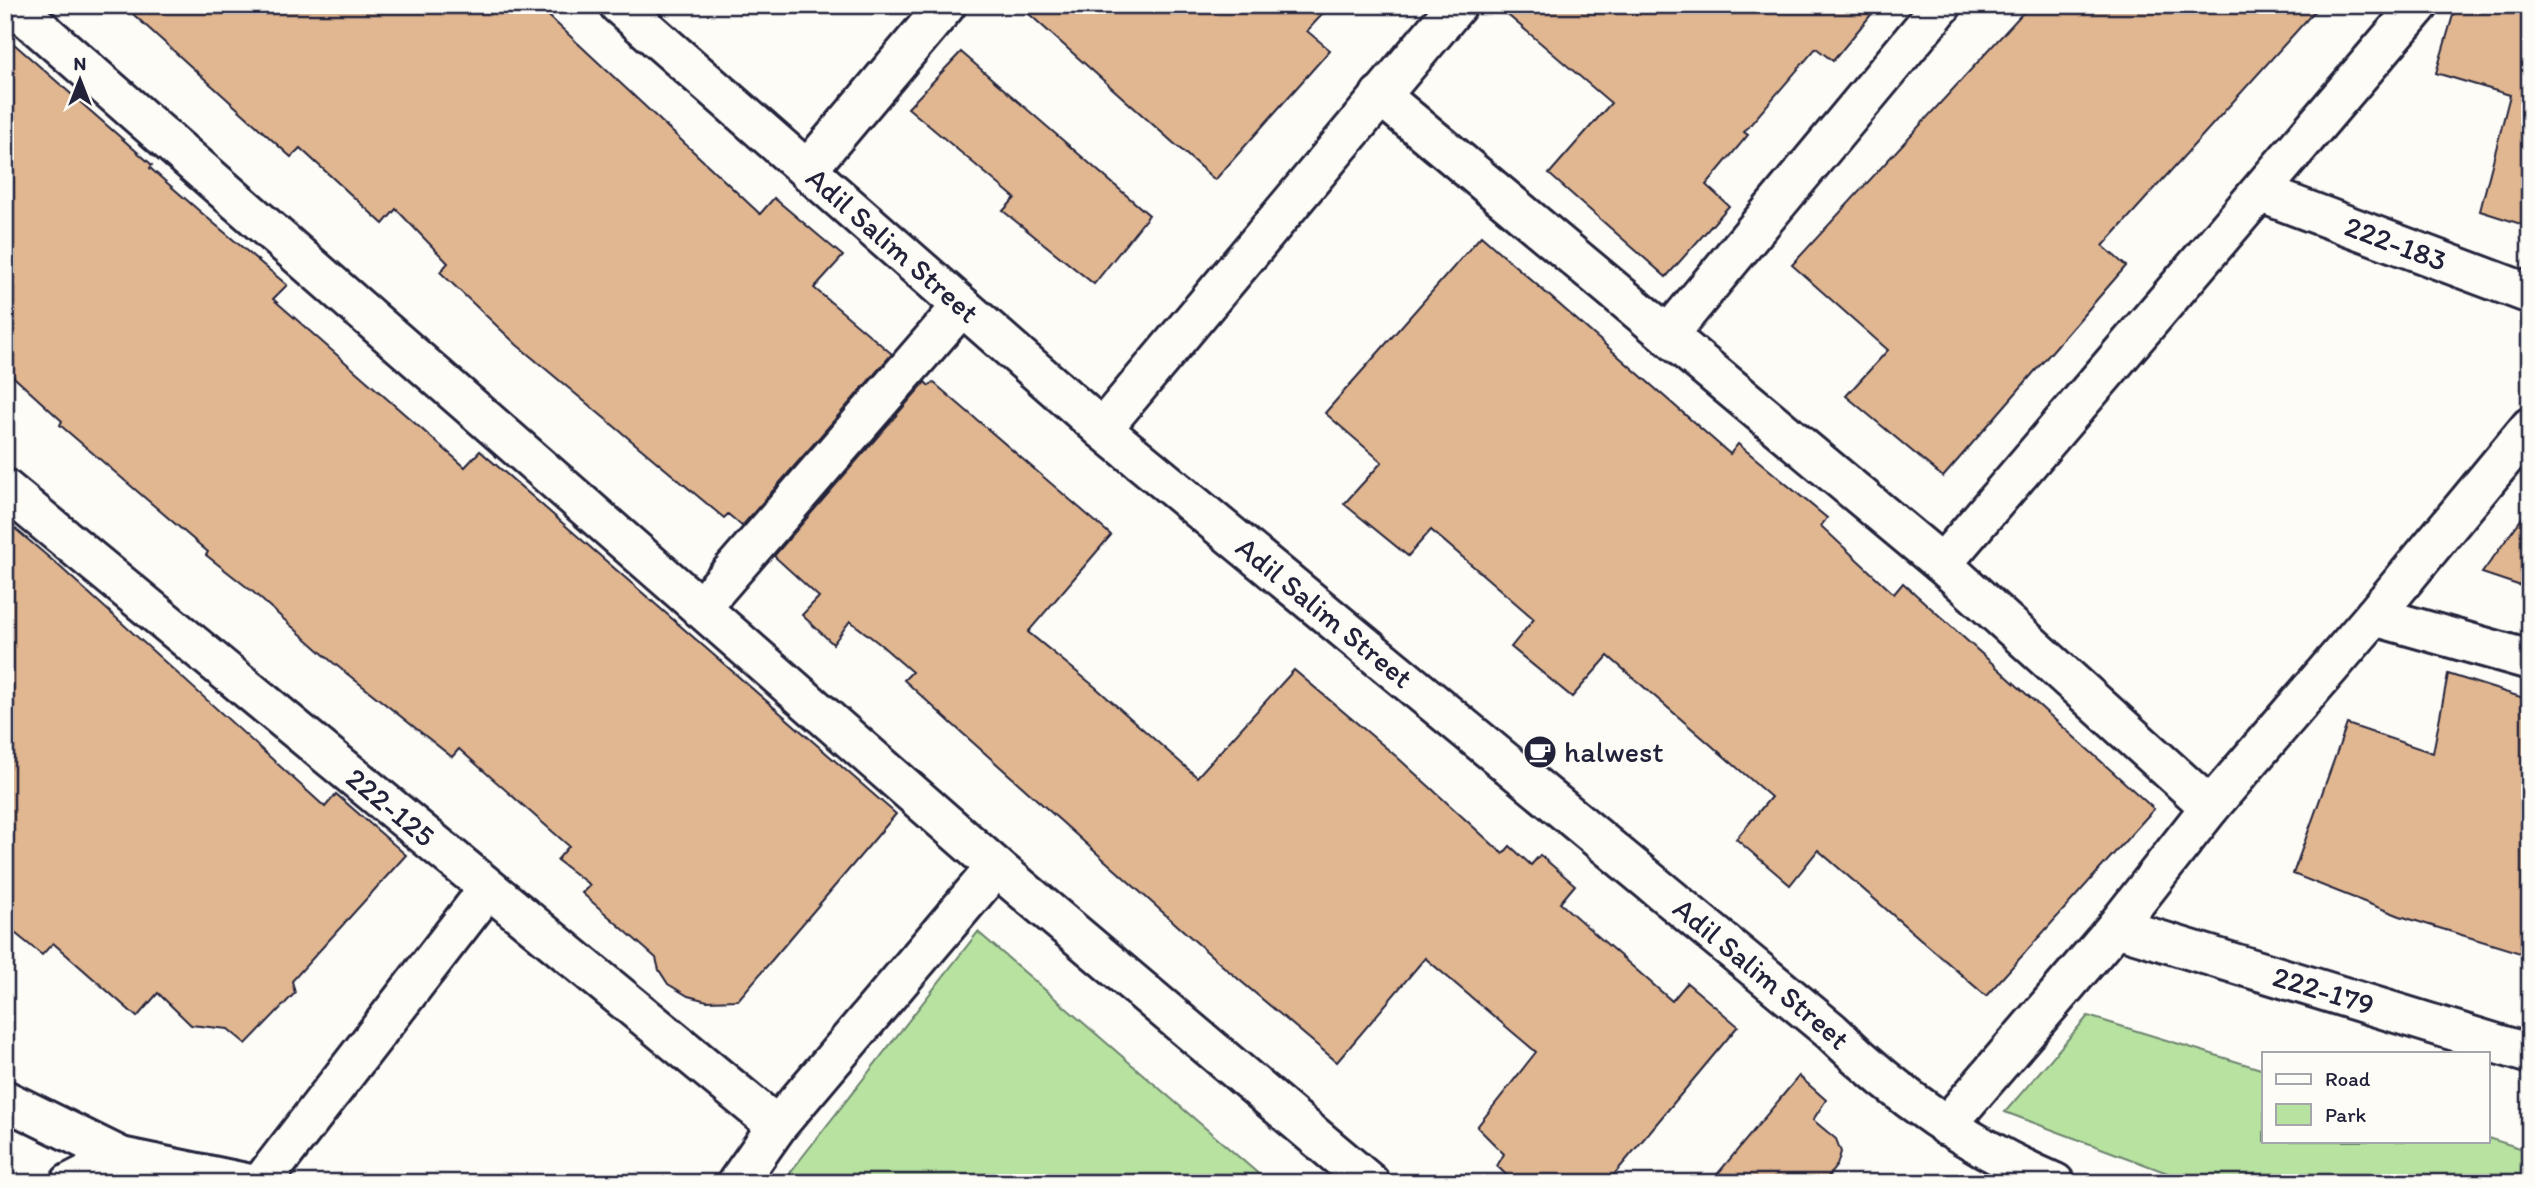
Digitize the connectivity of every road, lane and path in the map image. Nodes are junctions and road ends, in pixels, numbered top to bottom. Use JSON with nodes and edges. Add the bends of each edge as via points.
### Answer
{"nodes":[{"id":1,"x":13,"y":5,"type":"edge"},
{"id":2,"x":619,"y":5,"type":"edge"},
{"id":3,"x":946,"y":5,"type":"edge"},
{"id":4,"x":1457,"y":5,"type":"edge"},
{"id":5,"x":1942,"y":5,"type":"edge"},
{"id":6,"x":2419,"y":5,"type":"edge"},
{"id":7,"x":1380,"y":95,"type":"junction"},
{"id":8,"x":807,"y":170,"type":"junction"},
{"id":9,"x":2261,"y":193,"type":"junction"},
{"id":10,"x":2530,"y":294,"type":"edge"},
{"id":11,"x":962,"y":306,"type":"junction"},
{"id":12,"x":1668,"y":335,"type":"junction"},
{"id":13,"x":2530,"y":427,"type":"edge"},
{"id":14,"x":1102,"y":429,"type":"junction"},
{"id":15,"x":5,"y":489,"type":"edge"},
{"id":16,"x":1942,"y":564,"type":"junction"},
{"id":17,"x":700,"y":608,"type":"junction"},
{"id":18,"x":2374,"y":616,"type":"junction"},
{"id":19,"x":2530,"y":660,"type":"edge"},
{"id":20,"x":2210,"y":807,"type":"junction"},
{"id":21,"x":996,"y":867,"type":"junction"},
{"id":22,"x":488,"y":889,"type":"junction"},
{"id":23,"x":2116,"y":927,"type":"junction"},
{"id":24,"x":2530,"y":1055,"type":"edge"},
{"id":25,"x":5,"y":1100,"type":"edge"},
{"id":26,"x":777,"y":1126,"type":"junction"},
{"id":27,"x":1945,"y":1126,"type":"junction"},
{"id":28,"x":121,"y":1157,"type":"junction"},
{"id":29,"x":70,"y":1183,"type":"edge"},
{"id":30,"x":246,"y":1183,"type":"edge"},
{"id":31,"x":261,"y":1183,"type":"edge"},
{"id":32,"x":737,"y":1183,"type":"edge"},
{"id":33,"x":1370,"y":1183,"type":"edge"},
{"id":34,"x":2056,"y":1183,"type":"edge"}],
"edges":[{"from":1,"to":17,"type":"street"},
{"from":2,"to":8,"type":"street","name":"Adil Salim Street"},
{"from":3,"to":8,"type":"street"},
{"from":4,"to":7,"type":"street"},
{"from":5,"to":12,"type":"street"},
{"from":6,"to":9,"type":"street"},
{"from":7,"to":12,"type":"street"},
{"from":7,"to":14,"type":"street"},
{"from":8,"to":11,"type":"street","name":"Adil Salim Street"},
{"from":9,"to":10,"type":"street","name":"222-183"},
{"from":9,"to":16,"type":"street"},
{"from":11,"to":14,"type":"street","name":"Adil Salim Street"},
{"from":11,"to":17,"type":"street"},
{"from":12,"to":16,"type":"street"},
{"from":13,"to":18,"type":"street"},
{"from":14,"to":27,"type":"street","name":"Adil Salim Street","via":[[1830,1031],[1876,1074]]},
{"from":15,"to":22,"type":"street","name":"222-125"},
{"from":16,"to":20,"type":"street"},
{"from":17,"to":21,"type":"street"},
{"from":18,"to":19,"type":"street"},
{"from":18,"to":20,"type":"street"},
{"from":20,"to":23,"type":"street"},
{"from":21,"to":26,"type":"street"},
{"from":21,"to":33,"type":"street"},
{"from":22,"to":26,"type":"street","name":"222-125"},
{"from":22,"to":31,"type":"street"},
{"from":23,"to":24,"type":"street","name":"222-179"},
{"from":23,"to":27,"type":"street"},
{"from":25,"to":28,"type":"street"},
{"from":26,"to":32,"type":"street"},
{"from":27,"to":34,"type":"street","name":"Adil Salim Street"},
{"from":28,"to":29,"type":"street"},
{"from":28,"to":30,"type":"street"}]}
